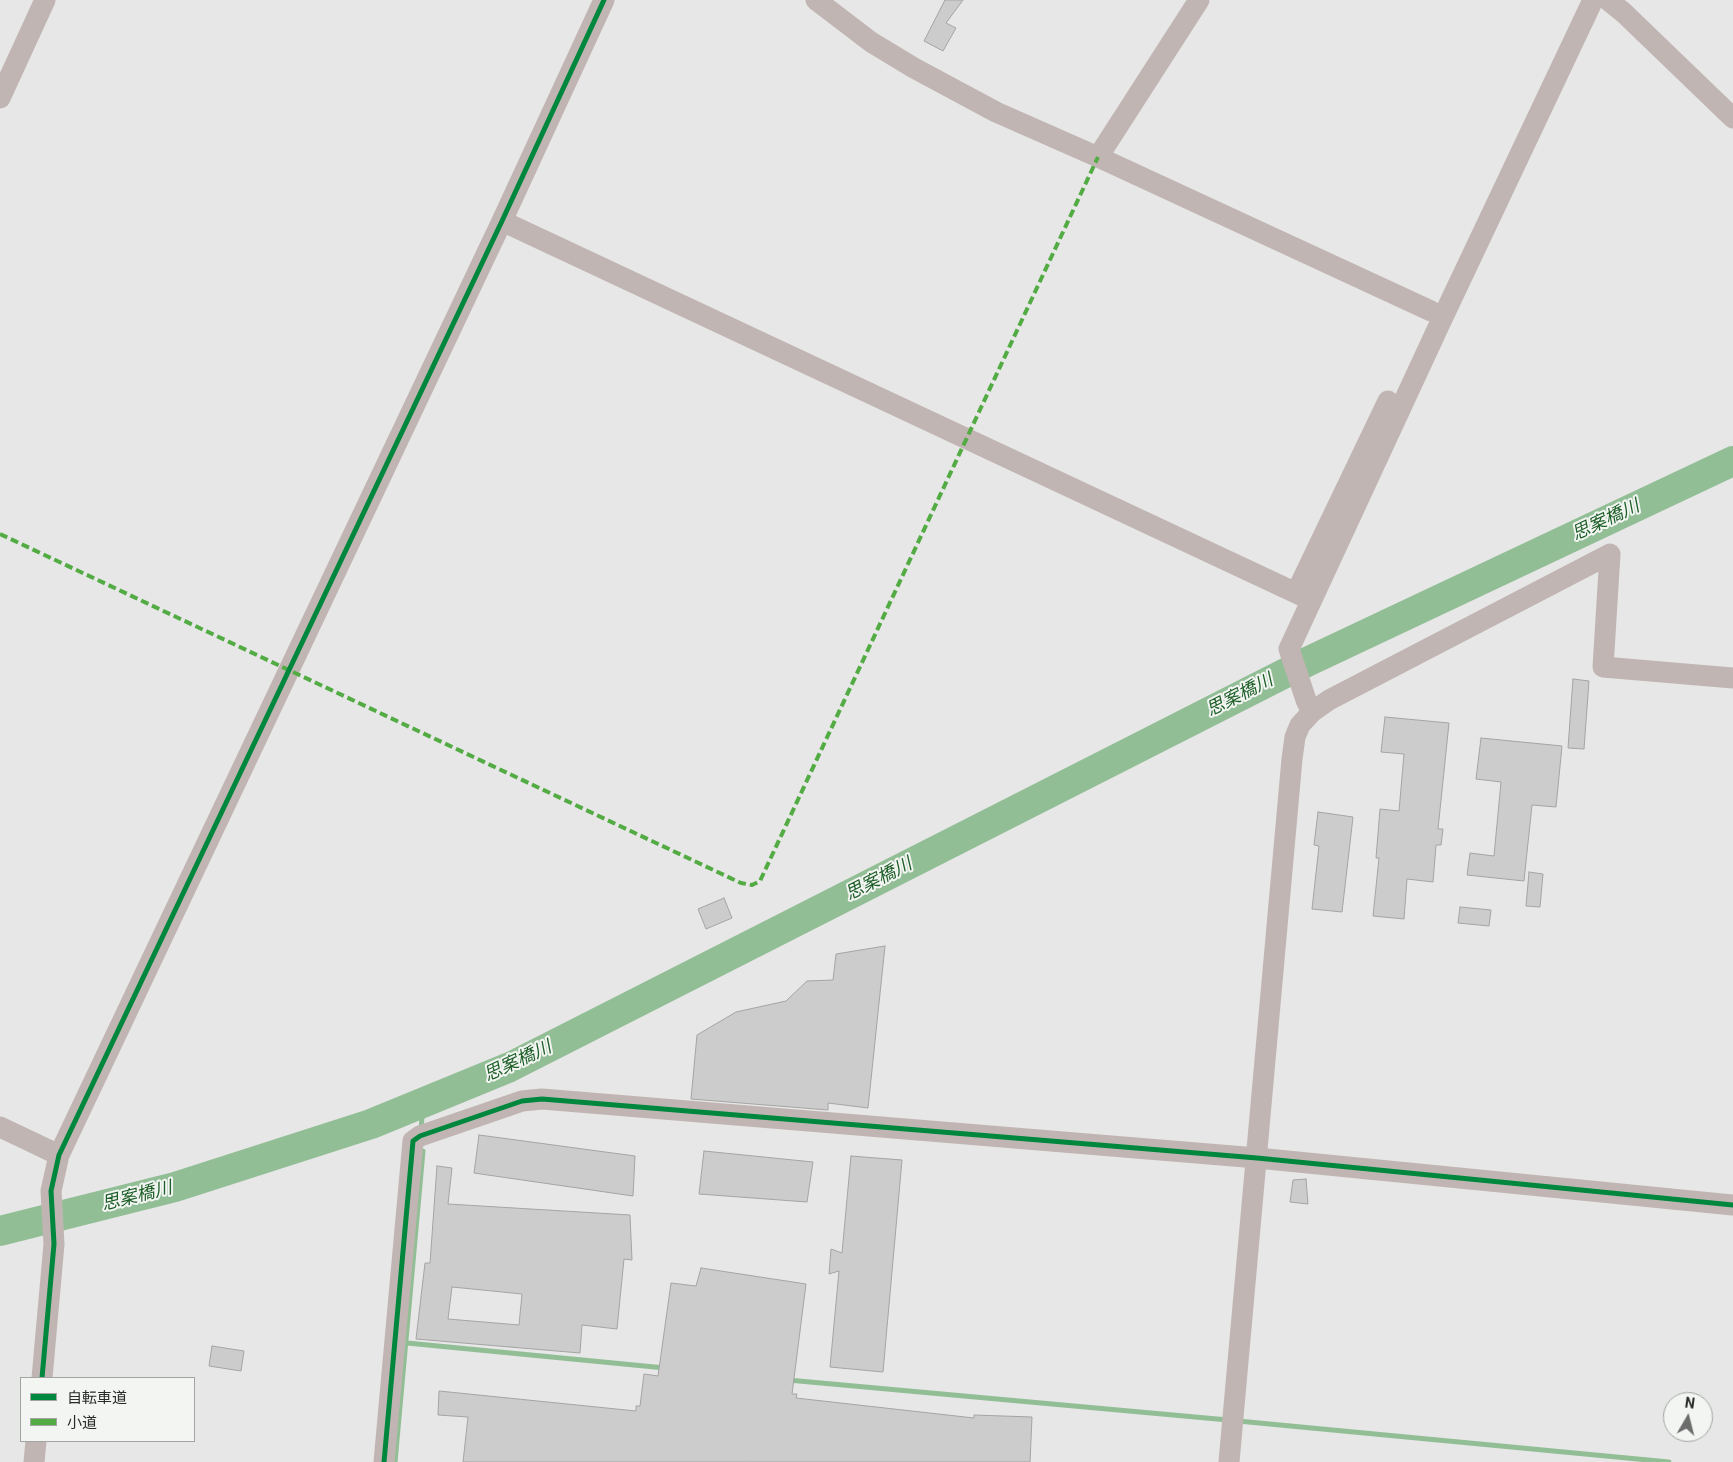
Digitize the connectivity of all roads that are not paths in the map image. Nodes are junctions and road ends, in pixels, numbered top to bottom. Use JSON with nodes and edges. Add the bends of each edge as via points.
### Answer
{"nodes":[{"id":1,"x":46,"y":0,"type":"edge"},
{"id":2,"x":604,"y":0,"type":"edge"},
{"id":3,"x":816,"y":0,"type":"edge"},
{"id":4,"x":1199,"y":0,"type":"edge"},
{"id":5,"x":1578,"y":0,"type":"edge"},
{"id":6,"x":1593,"y":0,"type":"edge"},
{"id":7,"x":1608,"y":0,"type":"edge"},
{"id":8,"x":0,"y":98,"type":"edge"},
{"id":9,"x":1733,"y":118,"type":"edge"},
{"id":10,"x":1098,"y":157,"type":"junction"},
{"id":11,"x":502,"y":221,"type":"junction"},
{"id":12,"x":1431,"y":312,"type":"junction"},
{"id":13,"x":1304,"y":596,"type":"junction"},
{"id":14,"x":1733,"y":678,"type":"edge"},
{"id":15,"x":1309,"y":706,"type":"junction"},
{"id":16,"x":0,"y":1127,"type":"edge"},
{"id":17,"x":59,"y":1155,"type":"junction"},
{"id":18,"x":1257,"y":1158,"type":"junction"},
{"id":19,"x":1733,"y":1205,"type":"edge"},
{"id":20,"x":42,"y":1377,"type":"edge"},
{"id":21,"x":36,"y":1442,"type":"edge"},
{"id":22,"x":34,"y":1462,"type":"edge"},
{"id":23,"x":384,"y":1462,"type":"edge"},
{"id":24,"x":1229,"y":1462,"type":"edge"}],
"edges":[{"from":1,"to":8,"type":"street"},
{"from":2,"to":11,"type":"street"},
{"from":3,"to":10,"type":"street","via":[[871,42],[914,68],[996,112]]},
{"from":4,"to":10,"type":"street"},
{"from":5,"to":12,"type":"street"},
{"from":6,"to":13,"type":"street"},
{"from":7,"to":9,"type":"street"},
{"from":10,"to":12,"type":"street"},
{"from":11,"to":13,"type":"street"},
{"from":11,"to":17,"type":"street"},
{"from":12,"to":13,"type":"street"},
{"from":13,"to":15,"type":"street","via":[[1289,650]]},
{"from":14,"to":15,"type":"street","via":[[1603,666],[1610,554],[1329,700]]},
{"from":15,"to":18,"type":"street","via":[[1295,738],[1292,759]]},
{"from":16,"to":17,"type":"street"},
{"from":17,"to":20,"type":"street","via":[[51,1191],[54,1244]]},
{"from":18,"to":19,"type":"street"},
{"from":18,"to":23,"type":"street","via":[[542,1099],[522,1101],[420,1136],[413,1141]]},
{"from":18,"to":24,"type":"street"},
{"from":21,"to":22,"type":"street"}]}
